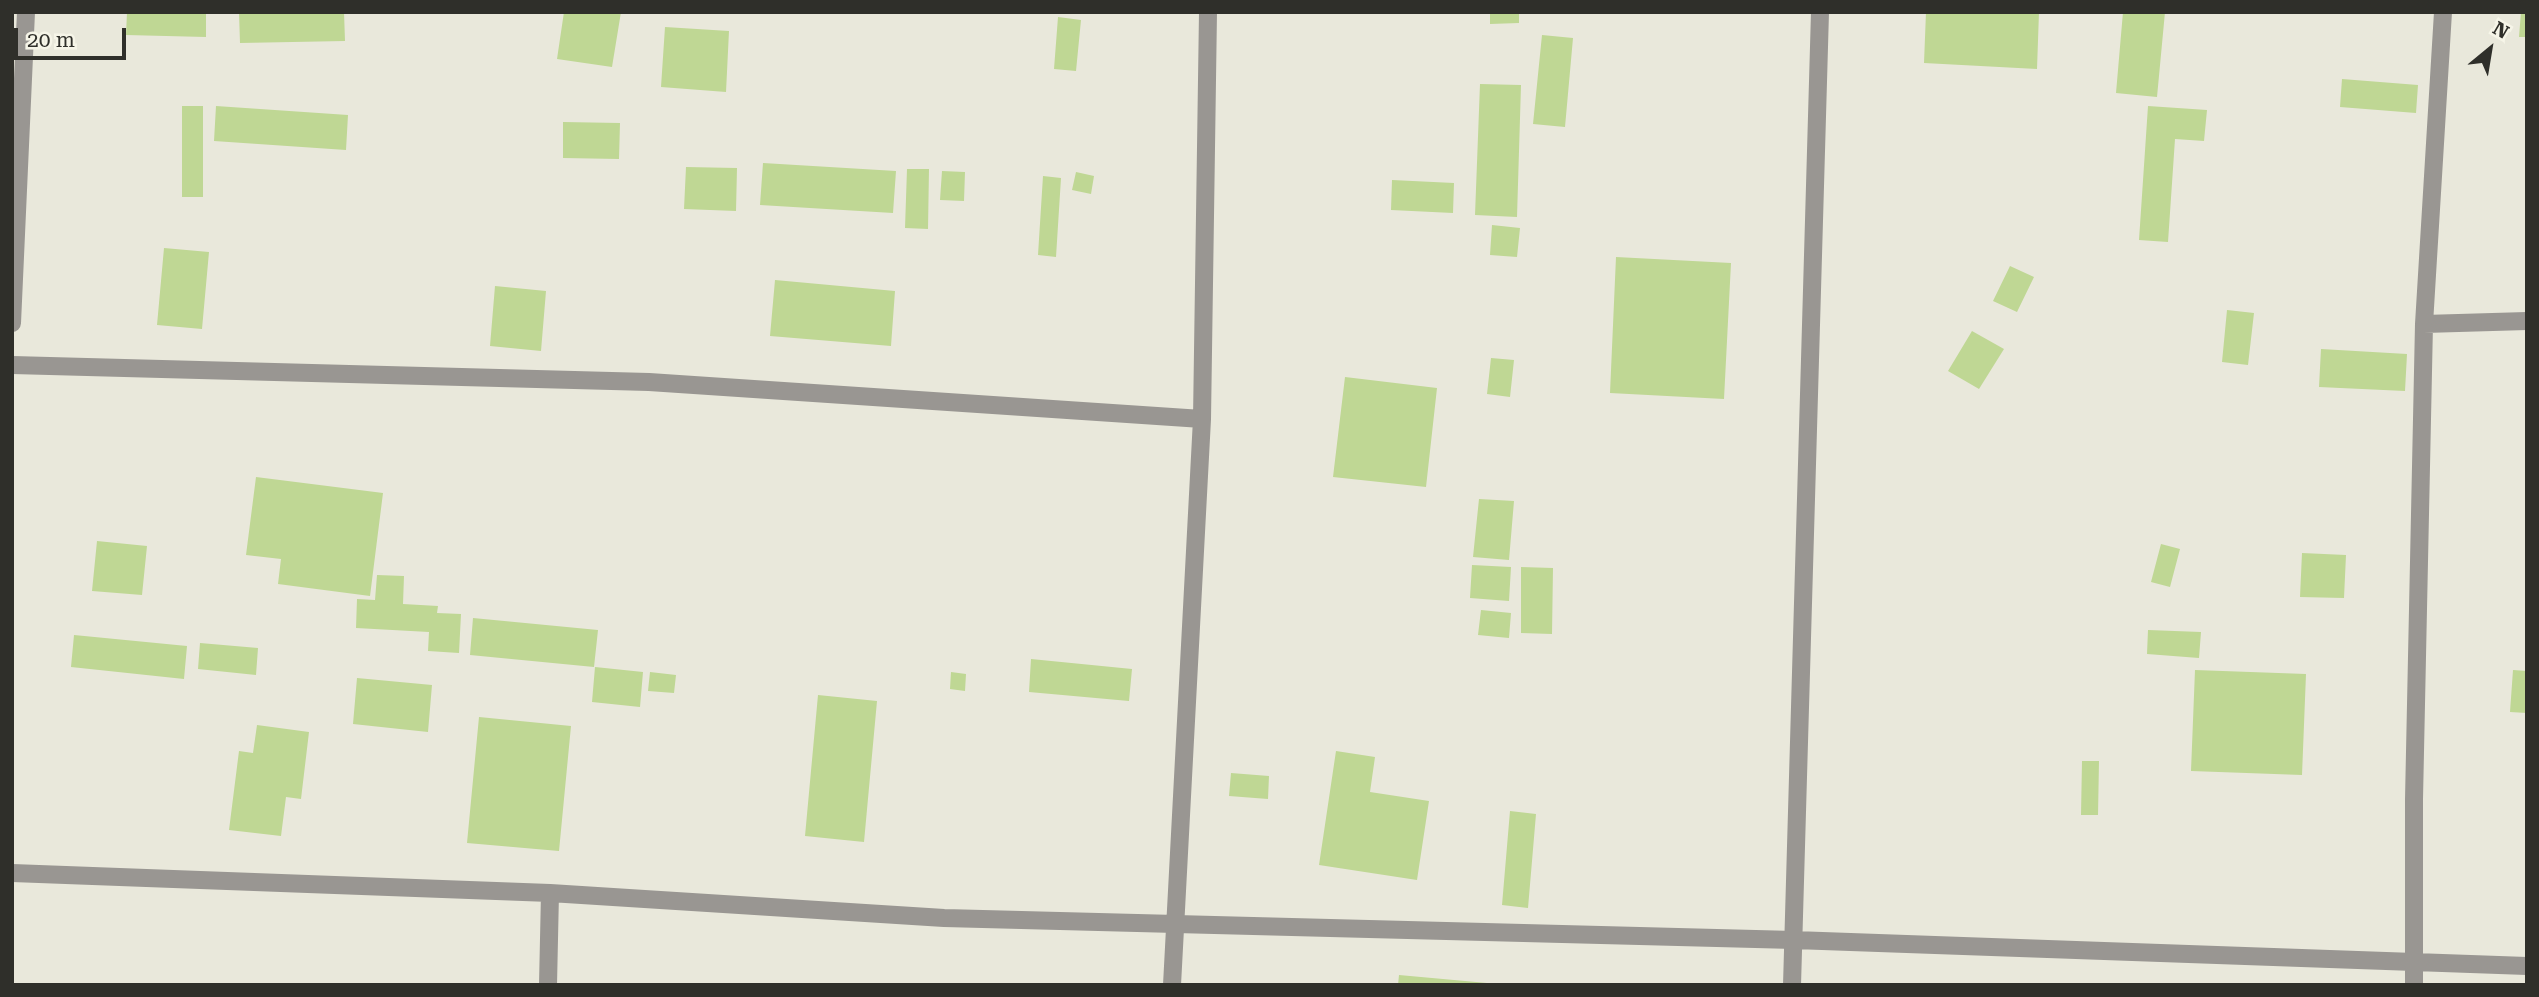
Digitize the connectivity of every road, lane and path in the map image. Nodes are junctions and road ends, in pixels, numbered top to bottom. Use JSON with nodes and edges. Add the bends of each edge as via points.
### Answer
{"nodes":[{"id":1,"x":26,"y":12,"type":"edge"},
{"id":2,"x":1208,"y":12,"type":"edge"},
{"id":3,"x":1820,"y":12,"type":"edge"},
{"id":4,"x":2443,"y":12,"type":"edge"},
{"id":5,"x":2527,"y":321,"type":"edge"},
{"id":6,"x":12,"y":323,"type":"edge"},
{"id":7,"x":2424,"y":324,"type":"junction"},
{"id":8,"x":12,"y":365,"type":"edge"},
{"id":9,"x":1202,"y":419,"type":"junction"},
{"id":10,"x":12,"y":873,"type":"edge"},
{"id":11,"x":550,"y":893,"type":"junction"},
{"id":12,"x":1174,"y":926,"type":"junction"},
{"id":13,"x":1794,"y":940,"type":"junction"},
{"id":14,"x":2415,"y":962,"type":"junction"},
{"id":15,"x":2527,"y":965,"type":"edge"},
{"id":16,"x":548,"y":985,"type":"edge"},
{"id":17,"x":1172,"y":985,"type":"edge"},
{"id":18,"x":1792,"y":985,"type":"edge"},
{"id":19,"x":2414,"y":985,"type":"edge"}],
"edges":[{"from":1,"to":6,"type":"street"},
{"from":2,"to":9,"type":"street"},
{"from":3,"to":13,"type":"street"},
{"from":4,"to":7,"type":"street"},
{"from":5,"to":7,"type":"street"},
{"from":7,"to":14,"type":"street"},
{"from":8,"to":9,"type":"street","via":[[649,382]]},
{"from":9,"to":12,"type":"street"},
{"from":10,"to":11,"type":"street"},
{"from":11,"to":12,"type":"street","via":[[944,918]]},
{"from":11,"to":16,"type":"street"},
{"from":12,"to":13,"type":"street"},
{"from":12,"to":17,"type":"street"},
{"from":13,"to":14,"type":"street"},
{"from":13,"to":18,"type":"street"},
{"from":14,"to":15,"type":"street"},
{"from":14,"to":19,"type":"street"}]}
